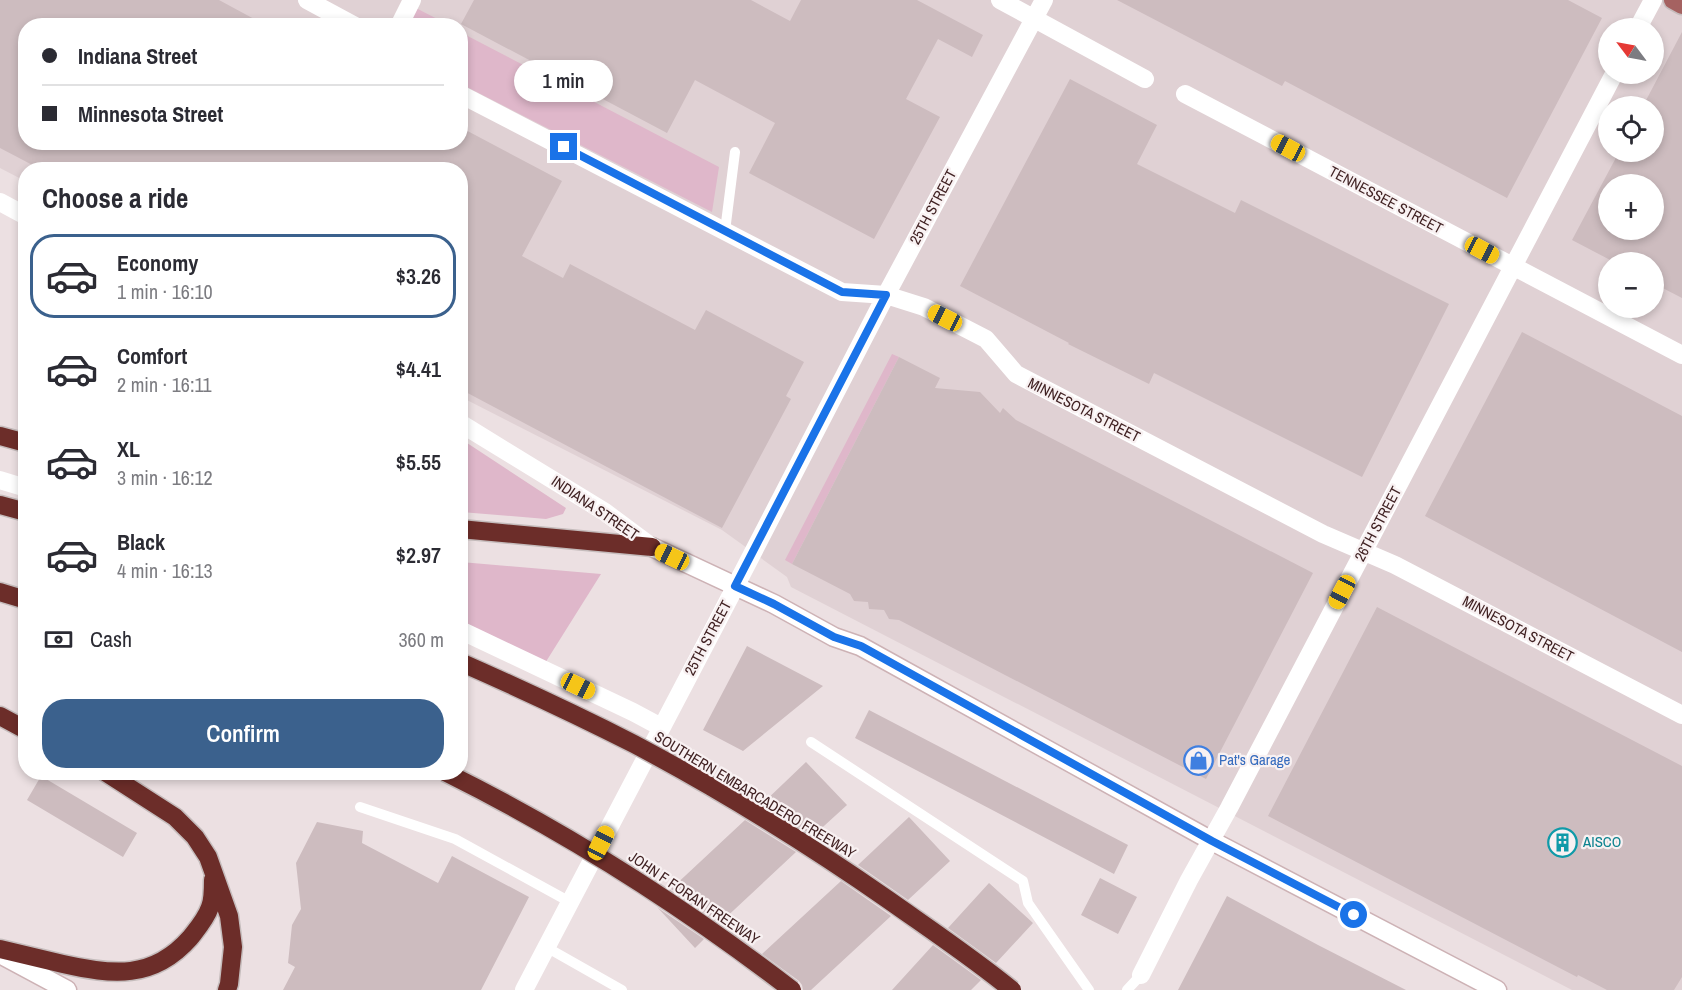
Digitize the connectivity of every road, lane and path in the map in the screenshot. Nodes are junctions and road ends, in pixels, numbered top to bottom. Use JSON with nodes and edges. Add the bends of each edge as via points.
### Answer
{"nodes":[{"id":1,"x":307,"y":0,"type":"edge"},
{"id":2,"x":412,"y":0,"type":"edge"},
{"id":3,"x":1000,"y":0,"type":"edge"},
{"id":4,"x":1044,"y":0,"type":"edge"},
{"id":5,"x":1653,"y":0,"type":"edge"},
{"id":6,"x":1673,"y":0,"type":"edge"},
{"id":7,"x":1682,"y":5,"type":"edge"},
{"id":8,"x":340,"y":18,"type":"edge"},
{"id":9,"x":403,"y":18,"type":"edge"},
{"id":10,"x":1643,"y":18,"type":"edge"},
{"id":11,"x":1035,"y":19,"type":"junction"},
{"id":12,"x":1145,"y":79,"type":"dead end"},
{"id":13,"x":1609,"y":84,"type":"edge"},
{"id":14,"x":1185,"y":94,"type":"dead end"},
{"id":15,"x":468,"y":98,"type":"edge"},
{"id":16,"x":735,"y":152,"type":"dead end"},
{"id":17,"x":0,"y":202,"type":"edge"},
{"id":18,"x":18,"y":212,"type":"edge"},
{"id":19,"x":725,"y":231,"type":"junction"},
{"id":20,"x":1513,"y":266,"type":"junction"},
{"id":21,"x":886,"y":295,"type":"junction"},
{"id":22,"x":1682,"y":355,"type":"edge"},
{"id":23,"x":468,"y":428,"type":"edge"},
{"id":24,"x":0,"y":436,"type":"edge"},
{"id":25,"x":18,"y":441,"type":"edge"},
{"id":26,"x":0,"y":480,"type":"edge"},
{"id":27,"x":18,"y":486,"type":"edge"},
{"id":28,"x":0,"y":505,"type":"edge"},
{"id":29,"x":18,"y":510,"type":"edge"},
{"id":30,"x":468,"y":529,"type":"edge"},
{"id":31,"x":652,"y":548,"type":"junction"},
{"id":32,"x":1364,"y":551,"type":"junction"},
{"id":33,"x":735,"y":586,"type":"junction"},
{"id":34,"x":0,"y":592,"type":"edge"},
{"id":35,"x":18,"y":598,"type":"edge"},
{"id":36,"x":468,"y":634,"type":"edge"},
{"id":37,"x":468,"y":667,"type":"edge"},
{"id":38,"x":1682,"y":715,"type":"edge"},
{"id":39,"x":0,"y":716,"type":"edge"},
{"id":40,"x":18,"y":726,"type":"edge"},
{"id":41,"x":661,"y":728,"type":"junction"},
{"id":42,"x":811,"y":742,"type":"dead end"},
{"id":43,"x":117,"y":780,"type":"edge"},
{"id":44,"x":461,"y":780,"type":"edge"},
{"id":45,"x":360,"y":807,"type":"dead end"},
{"id":46,"x":1212,"y":841,"type":"junction"},
{"id":47,"x":214,"y":875,"type":"junction"},
{"id":48,"x":570,"y":902,"type":"junction"},
{"id":49,"x":546,"y":947,"type":"junction"},
{"id":50,"x":0,"y":949,"type":"edge"},
{"id":51,"x":0,"y":954,"type":"edge"},
{"id":52,"x":1141,"y":975,"type":"joint"},
{"id":53,"x":67,"y":990,"type":"edge"},
{"id":54,"x":226,"y":990,"type":"edge"},
{"id":55,"x":524,"y":990,"type":"edge"},
{"id":56,"x":622,"y":990,"type":"edge"},
{"id":57,"x":792,"y":990,"type":"edge"},
{"id":58,"x":1012,"y":990,"type":"edge"},
{"id":59,"x":1089,"y":990,"type":"edge"},
{"id":60,"x":1127,"y":990,"type":"edge"},
{"id":61,"x":1497,"y":990,"type":"edge"}],
"edges":[{"from":1,"to":8,"type":"street"},
{"from":2,"to":9,"type":"street"},
{"from":3,"to":11,"type":"street"},
{"from":4,"to":11,"type":"street","name":"25TH STREET"},
{"from":5,"to":10,"type":"street"},
{"from":6,"to":7,"type":"main road"},
{"from":11,"to":12,"type":"street"},
{"from":11,"to":21,"type":"street","name":"25TH STREET"},
{"from":13,"to":20,"type":"street","name":"26TH STREET"},
{"from":14,"to":20,"type":"street","name":"TENNESSEE STREET"},
{"from":15,"to":19,"type":"street","name":"MINNESOTA STREET"},
{"from":16,"to":19,"type":"lane"},
{"from":17,"to":18,"type":"street"},
{"from":19,"to":21,"type":"street","name":"MINNESOTA STREET","via":[[842,292]]},
{"from":20,"to":22,"type":"street","name":"TENNESSEE STREET"},
{"from":20,"to":32,"type":"street","name":"26TH STREET"},
{"from":21,"to":32,"type":"street","name":"MINNESOTA STREET","via":[[924,307],[986,339],[1016,374],[1323,534]]},
{"from":21,"to":33,"type":"street","name":"25TH STREET"},
{"from":23,"to":31,"type":"street","name":"INDIANA STREET","via":[[604,512]]},
{"from":24,"to":25,"type":"highway"},
{"from":26,"to":27,"type":"street"},
{"from":28,"to":29,"type":"highway"},
{"from":30,"to":31,"type":"highway"},
{"from":31,"to":33,"type":"street","name":"INDIANA STREET"},
{"from":32,"to":38,"type":"street","name":"MINNESOTA STREET"},
{"from":32,"to":46,"type":"street","name":"26TH STREET"},
{"from":33,"to":41,"type":"street","name":"25TH STREET"},
{"from":33,"to":46,"type":"street","name":"INDIANA STREET","via":[[834,637],[861,646]]},
{"from":34,"to":35,"type":"highway"},
{"from":36,"to":41,"type":"street"},
{"from":37,"to":58,"type":"highway","name":"SOUTHERN EMBARCADERO FREEWAY","bridge":true,"via":[[634,745],[730,798],[825,856]]},
{"from":39,"to":40,"type":"highway"},
{"from":41,"to":48,"type":"street","name":"25TH STREET"},
{"from":42,"to":59,"type":"lane","via":[[1023,880],[1028,903]]},
{"from":43,"to":47,"type":"highway","via":[[175,817],[204,850]]},
{"from":44,"to":57,"type":"highway","name":"JOHN F FORAN FREEWAY","bridge":true,"via":[[648,887]]},
{"from":45,"to":48,"type":"lane","via":[[455,839]]},
{"from":46,"to":52,"type":"street","name":"26TH STREET"},
{"from":46,"to":61,"type":"street","name":"INDIANA STREET"},
{"from":47,"to":50,"type":"highway","via":[[211,906],[200,926],[161,962],[138,971],[89,970]]},
{"from":47,"to":54,"type":"highway","via":[[229,916],[232,947]]},
{"from":48,"to":49,"type":"street","name":"25TH STREET"},
{"from":49,"to":55,"type":"street","name":"25TH STREET"},
{"from":49,"to":56,"type":"lane"},
{"from":51,"to":53,"type":"street"},
{"from":52,"to":60,"type":"lane"}]}
